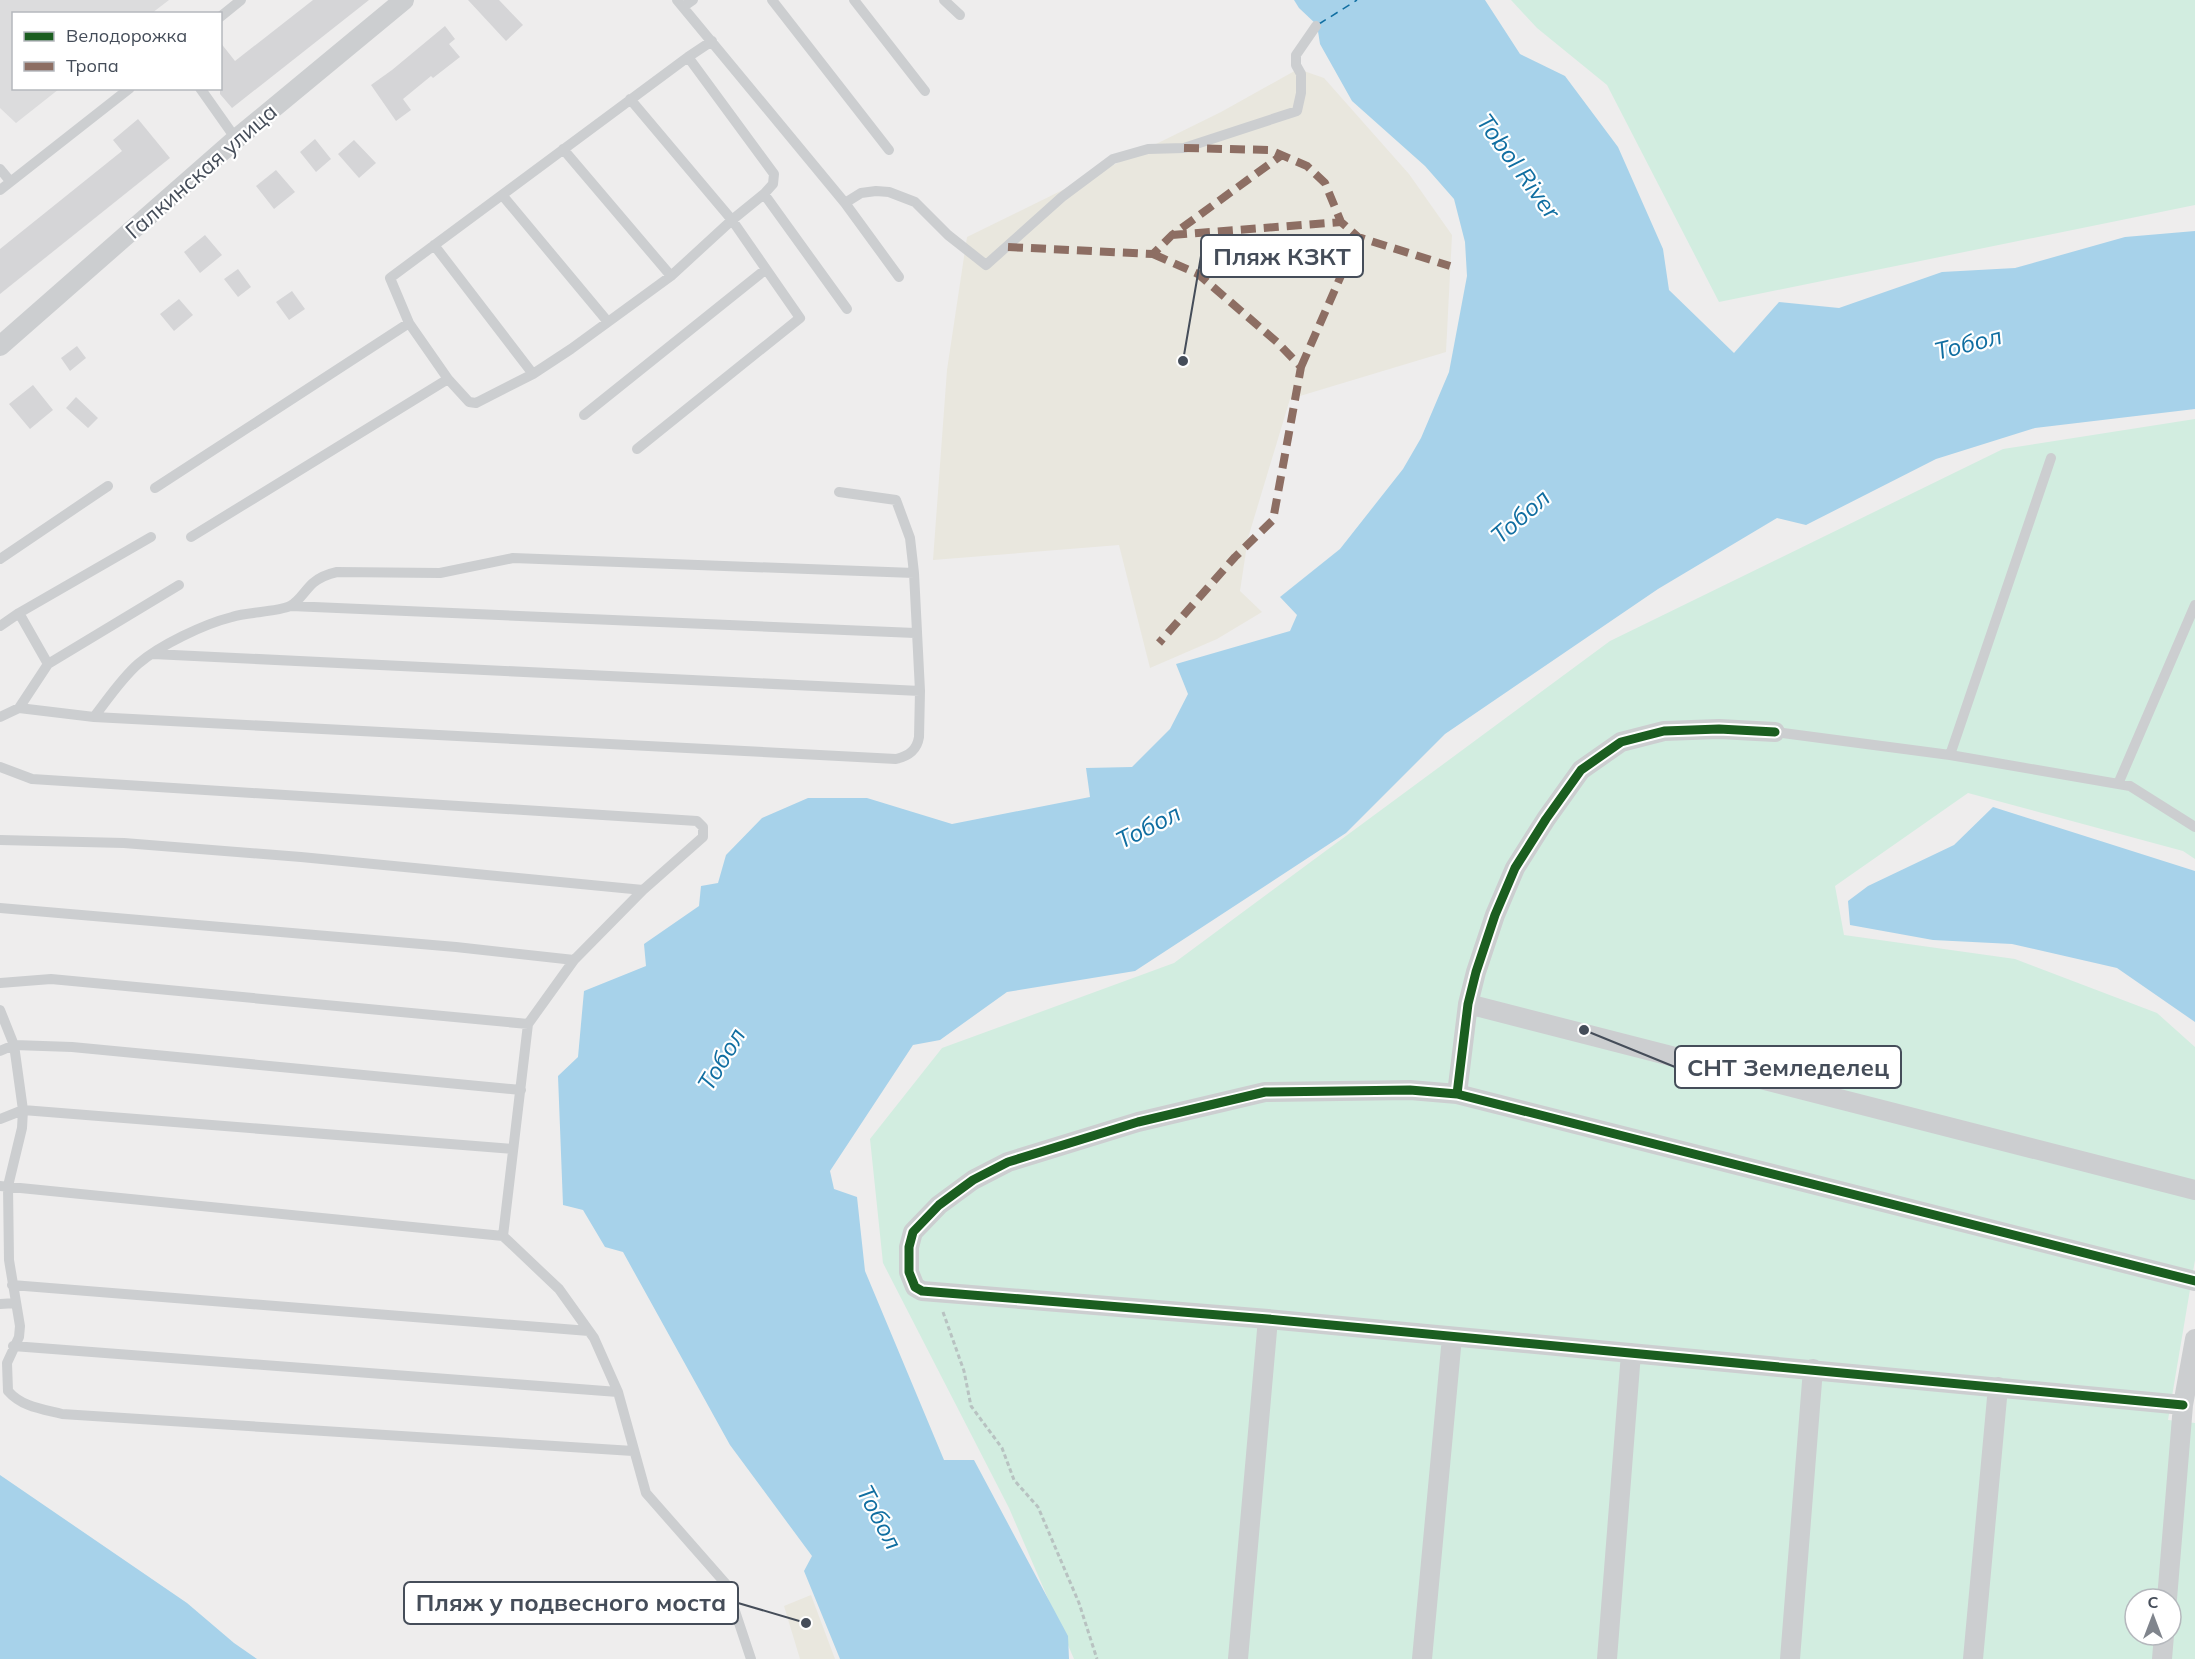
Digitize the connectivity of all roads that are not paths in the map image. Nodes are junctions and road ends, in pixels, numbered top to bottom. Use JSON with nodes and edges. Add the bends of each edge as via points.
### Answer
{"nodes":[{"id":1,"x":241,"y":0,"type":"edge"},
{"id":2,"x":404,"y":0,"type":"edge"},
{"id":3,"x":693,"y":0,"type":"edge"},
{"id":4,"x":772,"y":0,"type":"edge"},
{"id":5,"x":854,"y":0,"type":"edge"},
{"id":6,"x":944,"y":0,"type":"edge"},
{"id":7,"x":680,"y":4,"type":"edge"},
{"id":8,"x":222,"y":14,"type":"edge"},
{"id":9,"x":960,"y":15,"type":"dead end"},
{"id":10,"x":1316,"y":26,"type":"dead end"},
{"id":11,"x":712,"y":41,"type":"junction"},
{"id":12,"x":688,"y":57,"type":"junction"},
{"id":13,"x":127,"y":90,"type":"edge"},
{"id":14,"x":201,"y":90,"type":"edge"},
{"id":15,"x":925,"y":91,"type":"dead end"},
{"id":16,"x":630,"y":99,"type":"junction"},
{"id":17,"x":236,"y":139,"type":"junction"},
{"id":18,"x":563,"y":149,"type":"junction"},
{"id":19,"x":889,"y":150,"type":"dead end"},
{"id":20,"x":0,"y":169,"type":"edge"},
{"id":21,"x":10,"y":181,"type":"junction"},
{"id":22,"x":0,"y":190,"type":"edge"},
{"id":23,"x":764,"y":194,"type":"junction"},
{"id":24,"x":503,"y":196,"type":"junction"},
{"id":25,"x":845,"y":203,"type":"junction"},
{"id":26,"x":732,"y":220,"type":"junction"},
{"id":27,"x":434,"y":245,"type":"junction"},
{"id":28,"x":765,"y":270,"type":"junction"},
{"id":29,"x":671,"y":276,"type":"junction"},
{"id":30,"x":898,"y":277,"type":"dead end"},
{"id":31,"x":847,"y":309,"type":"dead end"},
{"id":32,"x":608,"y":322,"type":"junction"},
{"id":33,"x":410,"y":323,"type":"junction"},
{"id":34,"x":0,"y":346,"type":"edge"},
{"id":35,"x":532,"y":374,"type":"junction"},
{"id":36,"x":448,"y":379,"type":"junction"},
{"id":37,"x":584,"y":415,"type":"dead end"},
{"id":38,"x":637,"y":449,"type":"dead end"},
{"id":39,"x":2051,"y":458,"type":"dead end"},
{"id":40,"x":108,"y":486,"type":"dead end"},
{"id":41,"x":155,"y":488,"type":"dead end"},
{"id":42,"x":839,"y":492,"type":"dead end"},
{"id":43,"x":151,"y":537,"type":"dead end"},
{"id":44,"x":191,"y":537,"type":"dead end"},
{"id":45,"x":0,"y":559,"type":"edge"},
{"id":46,"x":914,"y":573,"type":"junction"},
{"id":47,"x":179,"y":585,"type":"dead end"},
{"id":48,"x":2195,"y":605,"type":"edge"},
{"id":49,"x":291,"y":606,"type":"junction"},
{"id":50,"x":19,"y":613,"type":"junction"},
{"id":51,"x":0,"y":626,"type":"edge"},
{"id":52,"x":915,"y":633,"type":"junction"},
{"id":53,"x":153,"y":654,"type":"junction"},
{"id":54,"x":48,"y":664,"type":"junction"},
{"id":55,"x":920,"y":691,"type":"junction"},
{"id":56,"x":19,"y":708,"type":"junction"},
{"id":57,"x":0,"y":717,"type":"edge"},
{"id":58,"x":94,"y":717,"type":"junction"},
{"id":59,"x":1775,"y":732,"type":"joint"},
{"id":60,"x":1950,"y":755,"type":"junction"},
{"id":61,"x":0,"y":766,"type":"edge"},
{"id":62,"x":2118,"y":784,"type":"junction"},
{"id":63,"x":2195,"y":827,"type":"edge"},
{"id":64,"x":0,"y":840,"type":"edge"},
{"id":65,"x":643,"y":890,"type":"junction"},
{"id":66,"x":0,"y":908,"type":"edge"},
{"id":67,"x":574,"y":960,"type":"junction"},
{"id":68,"x":0,"y":983,"type":"edge"},
{"id":69,"x":1468,"y":1004,"type":"junction"},
{"id":70,"x":0,"y":1010,"type":"edge"},
{"id":71,"x":528,"y":1024,"type":"junction"},
{"id":72,"x":14,"y":1046,"type":"junction"},
{"id":73,"x":0,"y":1051,"type":"edge"},
{"id":74,"x":521,"y":1090,"type":"junction"},
{"id":75,"x":1457,"y":1094,"type":"junction"},
{"id":76,"x":23,"y":1110,"type":"junction"},
{"id":77,"x":0,"y":1119,"type":"edge"},
{"id":78,"x":513,"y":1149,"type":"junction"},
{"id":79,"x":4,"y":1186,"type":"edge"},
{"id":80,"x":2195,"y":1190,"type":"edge"},
{"id":81,"x":503,"y":1236,"type":"junction"},
{"id":82,"x":4,"y":1242,"type":"edge"},
{"id":83,"x":2195,"y":1281,"type":"edge"},
{"id":84,"x":12,"y":1285,"type":"junction"},
{"id":85,"x":15,"y":1303,"type":"junction"},
{"id":86,"x":0,"y":1304,"type":"edge"},
{"id":87,"x":1268,"y":1319,"type":"junction"},
{"id":88,"x":589,"y":1330,"type":"junction"},
{"id":89,"x":1452,"y":1337,"type":"junction"},
{"id":90,"x":2195,"y":1339,"type":"edge"},
{"id":91,"x":13,"y":1346,"type":"junction"},
{"id":92,"x":1631,"y":1353,"type":"junction"},
{"id":93,"x":1813,"y":1369,"type":"junction"},
{"id":94,"x":1998,"y":1387,"type":"junction"},
{"id":95,"x":618,"y":1392,"type":"junction"},
{"id":96,"x":2183,"y":1405,"type":"junction"},
{"id":97,"x":633,"y":1452,"type":"junction"},
{"id":98,"x":2168,"y":1587,"type":"edge"},
{"id":99,"x":751,"y":1659,"type":"edge"},
{"id":100,"x":1238,"y":1659,"type":"edge"},
{"id":101,"x":1422,"y":1659,"type":"edge"},
{"id":102,"x":1607,"y":1659,"type":"edge"},
{"id":103,"x":1790,"y":1659,"type":"edge"},
{"id":104,"x":1972,"y":1659,"type":"edge"}],
"edges":[{"from":1,"to":8,"type":"lane"},
{"from":2,"to":17,"type":"street","name":"Галкинская улица"},
{"from":3,"to":7,"type":"lane"},
{"from":4,"to":19,"type":"lane"},
{"from":5,"to":15,"type":"lane"},
{"from":6,"to":9,"type":"lane"},
{"from":7,"to":11,"type":"lane"},
{"from":10,"to":25,"type":"lane","via":[[1296,55],[1301,74],[1298,111],[1184,148],[1148,149],[1113,159],[1062,197],[986,265],[915,202],[876,191],[861,193]]},
{"from":11,"to":12,"type":"lane"},
{"from":11,"to":25,"type":"lane"},
{"from":12,"to":16,"type":"lane"},
{"from":12,"to":23,"type":"lane","via":[[774,174],[773,184]]},
{"from":13,"to":21,"type":"lane"},
{"from":14,"to":17,"type":"lane"},
{"from":16,"to":18,"type":"lane"},
{"from":16,"to":26,"type":"lane"},
{"from":17,"to":34,"type":"street","name":"Галкинская улица"},
{"from":18,"to":24,"type":"lane"},
{"from":18,"to":29,"type":"lane"},
{"from":20,"to":21,"type":"lane"},
{"from":21,"to":22,"type":"lane"},
{"from":23,"to":26,"type":"lane"},
{"from":23,"to":31,"type":"lane"},
{"from":24,"to":27,"type":"lane"},
{"from":24,"to":32,"type":"lane"},
{"from":25,"to":30,"type":"lane"},
{"from":26,"to":28,"type":"lane"},
{"from":26,"to":29,"type":"lane"},
{"from":27,"to":33,"type":"lane","via":[[390,278]]},
{"from":27,"to":35,"type":"lane"},
{"from":28,"to":37,"type":"lane"},
{"from":28,"to":38,"type":"lane","via":[[800,318]]},
{"from":29,"to":32,"type":"lane"},
{"from":32,"to":35,"type":"lane"},
{"from":33,"to":36,"type":"lane"},
{"from":33,"to":41,"type":"lane"},
{"from":35,"to":36,"type":"lane","via":[[476,402],[469,402]]},
{"from":36,"to":44,"type":"lane"},
{"from":39,"to":60,"type":"lane"},
{"from":40,"to":45,"type":"lane"},
{"from":42,"to":46,"type":"lane","via":[[896,500],[910,538]]},
{"from":43,"to":50,"type":"lane"},
{"from":46,"to":49,"type":"lane","via":[[513,558],[440,573],[337,572],[313,583]]},
{"from":46,"to":52,"type":"lane"},
{"from":47,"to":54,"type":"lane"},
{"from":48,"to":62,"type":"lane"},
{"from":49,"to":52,"type":"lane"},
{"from":49,"to":53,"type":"lane","via":[[212,622]]},
{"from":50,"to":51,"type":"lane"},
{"from":50,"to":54,"type":"lane"},
{"from":52,"to":55,"type":"lane"},
{"from":53,"to":55,"type":"lane"},
{"from":53,"to":58,"type":"lane","via":[[131,671]]},
{"from":54,"to":56,"type":"lane"},
{"from":55,"to":58,"type":"lane","via":[[918,744],[906,757],[896,759]]},
{"from":56,"to":57,"type":"lane"},
{"from":56,"to":58,"type":"lane"},
{"from":59,"to":60,"type":"lane"},
{"from":59,"to":69,"type":"street","via":[[1664,731],[1621,742],[1581,770],[1515,868],[1495,915]]},
{"from":60,"to":62,"type":"lane"},
{"from":61,"to":65,"type":"lane","via":[[32,779],[698,821],[703,837]]},
{"from":62,"to":63,"type":"lane","via":[[2130,786]]},
{"from":64,"to":65,"type":"lane","via":[[124,843]]},
{"from":65,"to":67,"type":"lane"},
{"from":66,"to":67,"type":"lane"},
{"from":67,"to":71,"type":"lane"},
{"from":68,"to":71,"type":"lane","via":[[51,979]]},
{"from":69,"to":75,"type":"street"},
{"from":69,"to":80,"type":"street"},
{"from":70,"to":72,"type":"lane"},
{"from":71,"to":74,"type":"lane"},
{"from":72,"to":73,"type":"lane"},
{"from":72,"to":74,"type":"lane","via":[[72,1047]]},
{"from":72,"to":76,"type":"lane"},
{"from":74,"to":78,"type":"lane"},
{"from":75,"to":83,"type":"street"},
{"from":75,"to":87,"type":"street","via":[[1410,1090],[1265,1092],[1138,1122],[1008,1162],[973,1180],[939,1204],[913,1232],[909,1247],[912,1282],[922,1291]]},
{"from":76,"to":77,"type":"lane"},
{"from":76,"to":78,"type":"lane"},
{"from":76,"to":79,"type":"lane","via":[[22,1128]]},
{"from":78,"to":81,"type":"lane"},
{"from":79,"to":81,"type":"lane"},
{"from":79,"to":82,"type":"lane"},
{"from":81,"to":88,"type":"lane","via":[[559,1289]]},
{"from":82,"to":84,"type":"lane"},
{"from":84,"to":85,"type":"lane"},
{"from":84,"to":88,"type":"lane"},
{"from":85,"to":86,"type":"lane"},
{"from":85,"to":91,"type":"lane","via":[[20,1326]]},
{"from":87,"to":89,"type":"street"},
{"from":87,"to":100,"type":"street"},
{"from":88,"to":95,"type":"lane"},
{"from":89,"to":92,"type":"street"},
{"from":89,"to":101,"type":"street"},
{"from":90,"to":96,"type":"street"},
{"from":91,"to":95,"type":"lane"},
{"from":91,"to":97,"type":"lane","via":[[7,1363],[8,1391],[23,1403],[62,1414]]},
{"from":92,"to":93,"type":"street"},
{"from":92,"to":102,"type":"street"},
{"from":93,"to":94,"type":"street"},
{"from":93,"to":103,"type":"street"},
{"from":94,"to":96,"type":"street"},
{"from":94,"to":104,"type":"street"},
{"from":95,"to":97,"type":"lane"},
{"from":96,"to":98,"type":"street"},
{"from":97,"to":99,"type":"lane","via":[[646,1493],[726,1584]]}]}
